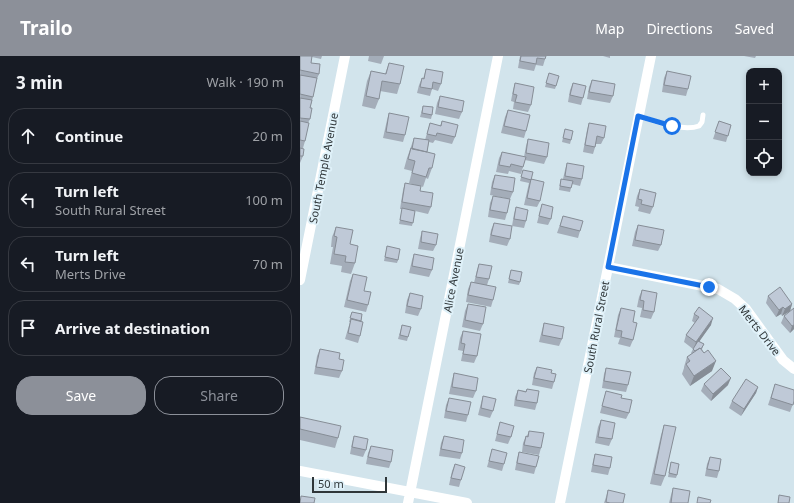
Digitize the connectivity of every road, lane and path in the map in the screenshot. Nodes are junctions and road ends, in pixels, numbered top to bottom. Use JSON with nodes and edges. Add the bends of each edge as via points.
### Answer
{"nodes":[{"id":1,"x":345,"y":56,"type":"edge"},
{"id":2,"x":498,"y":56,"type":"edge"},
{"id":3,"x":651,"y":56,"type":"edge"},
{"id":4,"x":703,"y":115,"type":"dead end"},
{"id":5,"x":638,"y":116,"type":"junction"},
{"id":6,"x":608,"y":267,"type":"junction"},
{"id":7,"x":300,"y":280,"type":"edge"},
{"id":8,"x":794,"y":368,"type":"edge"},
{"id":9,"x":300,"y":470,"type":"edge"},
{"id":10,"x":410,"y":492,"type":"junction"},
{"id":11,"x":408,"y":503,"type":"edge"},
{"id":12,"x":467,"y":503,"type":"edge"},
{"id":13,"x":560,"y":503,"type":"edge"}],
"edges":[{"from":1,"to":7,"type":"street","name":"South Temple Avenue"},
{"from":2,"to":10,"type":"street","name":"Alice Avenue"},
{"from":3,"to":5,"type":"street","name":"South Rural Street"},
{"from":4,"to":5,"type":"lane","via":[[699,126],[688,128]]},
{"from":5,"to":6,"type":"street","name":"South Rural Street"},
{"from":6,"to":8,"type":"street","name":"Merts Drive","via":[[718,289],[746,309],[783,360]]},
{"from":6,"to":13,"type":"street","name":"South Rural Street"},
{"from":9,"to":10,"type":"street"},
{"from":10,"to":11,"type":"street","name":"Alice Avenue"},
{"from":10,"to":12,"type":"street"}]}
